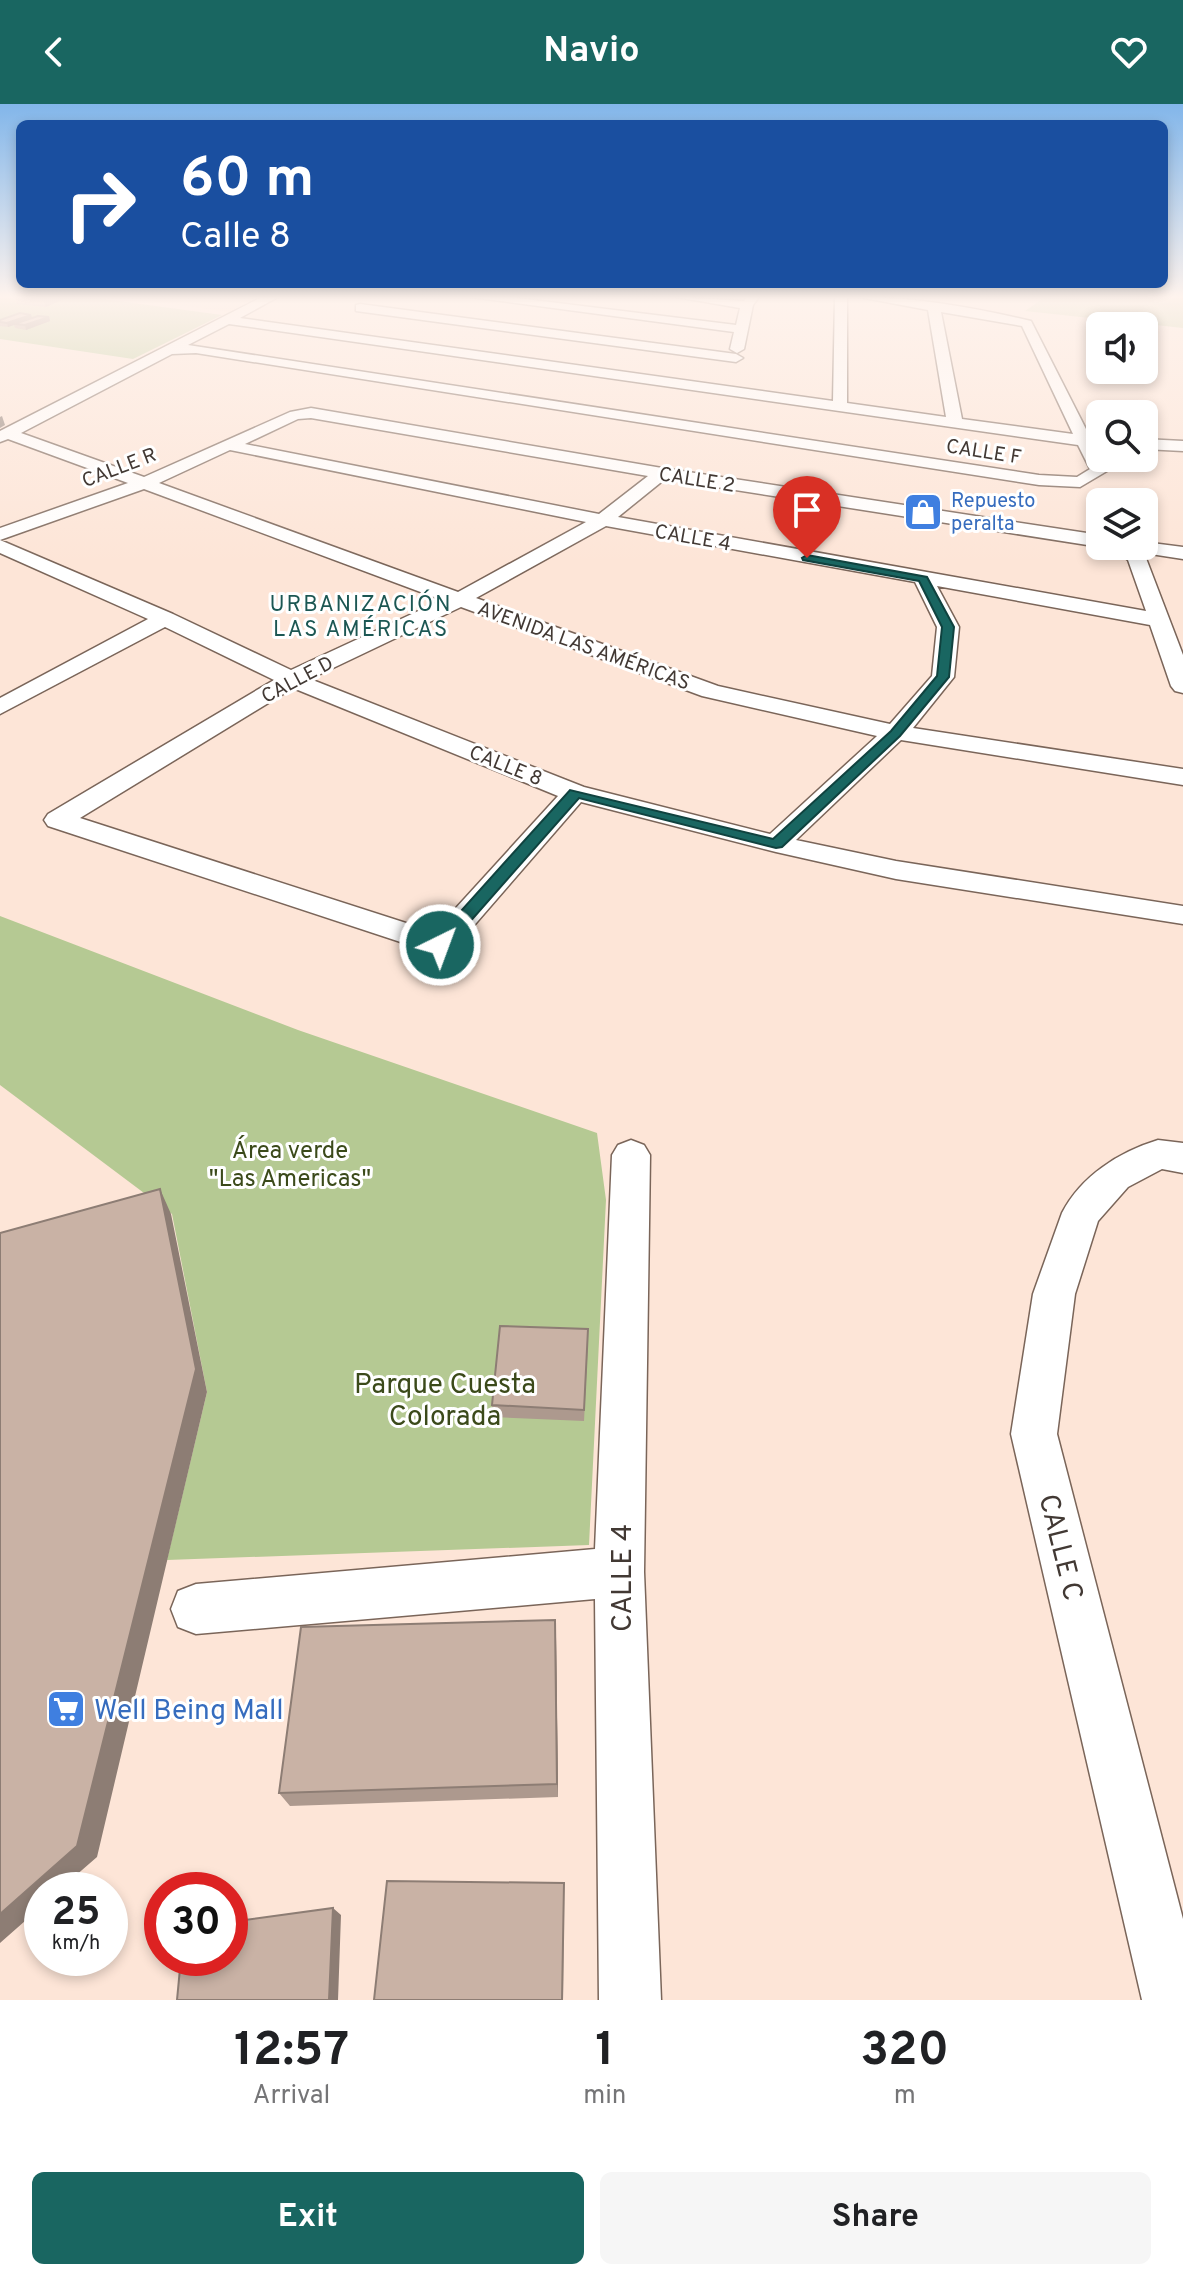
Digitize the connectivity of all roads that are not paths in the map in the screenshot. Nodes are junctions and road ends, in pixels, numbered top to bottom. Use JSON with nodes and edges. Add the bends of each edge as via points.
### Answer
{"nodes":[{"id":1,"x":100,"y":385,"type":"edge"},
{"id":2,"x":431,"y":385,"type":"edge"},
{"id":3,"x":468,"y":385,"type":"edge"},
{"id":4,"x":725,"y":385,"type":"edge"},
{"id":5,"x":727,"y":385,"type":"edge"},
{"id":6,"x":840,"y":385,"type":"edge"},
{"id":7,"x":948,"y":385,"type":"edge"},
{"id":8,"x":1062,"y":385,"type":"edge"},
{"id":9,"x":460,"y":390,"type":"junction"},
{"id":10,"x":840,"y":408,"type":"junction"},
{"id":11,"x":295,"y":415,"type":"joint"},
{"id":12,"x":683,"y":424,"type":"junction"},
{"id":13,"x":955,"y":424,"type":"junction"},
{"id":14,"x":393,"y":428,"type":"junction"},
{"id":15,"x":1086,"y":428,"type":"edge"},
{"id":16,"x":4,"y":435,"type":"edge"},
{"id":17,"x":1086,"y":441,"type":"edge"},
{"id":18,"x":228,"y":445,"type":"junction"},
{"id":19,"x":1158,"y":445,"type":"edge"},
{"id":20,"x":1183,"y":446,"type":"edge"},
{"id":21,"x":1097,"y":472,"type":"edge"},
{"id":22,"x":662,"y":473,"type":"junction"},
{"id":23,"x":145,"y":483,"type":"junction"},
{"id":24,"x":603,"y":520,"type":"junction"},
{"id":25,"x":0,"y":534,"type":"edge"},
{"id":26,"x":1086,"y":539,"type":"edge"},
{"id":27,"x":0,"y":546,"type":"edge"},
{"id":28,"x":1158,"y":549,"type":"edge"},
{"id":29,"x":1183,"y":553,"type":"edge"},
{"id":30,"x":1138,"y":560,"type":"edge"},
{"id":31,"x":923,"y":579,"type":"junction"},
{"id":32,"x":458,"y":600,"type":"junction"},
{"id":33,"x":165,"y":619,"type":"junction"},
{"id":34,"x":1159,"y":620,"type":"junction"},
{"id":35,"x":291,"y":679,"type":"junction"},
{"id":36,"x":0,"y":683,"type":"edge"},
{"id":37,"x":1183,"y":686,"type":"edge"},
{"id":38,"x":31,"y":692,"type":"junction"},
{"id":39,"x":0,"y":707,"type":"edge"},
{"id":40,"x":895,"y":733,"type":"junction"},
{"id":41,"x":1183,"y":777,"type":"edge"},
{"id":42,"x":575,"y":793,"type":"junction"},
{"id":43,"x":776,"y":844,"type":"junction"},
{"id":44,"x":1183,"y":915,"type":"edge"},
{"id":45,"x":631,"y":1155,"type":"dead end"},
{"id":46,"x":1183,"y":1158,"type":"edge"},
{"id":47,"x":619,"y":1572,"type":"junction"},
{"id":48,"x":196,"y":1609,"type":"dead end"},
{"id":49,"x":630,"y":2000,"type":"edge"},
{"id":50,"x":1173,"y":2000,"type":"edge"}],
"edges":[{"from":1,"to":16,"type":"street"},
{"from":2,"to":9,"type":"street","name":"CALLE F"},
{"from":3,"to":9,"type":"street"},
{"from":4,"to":12,"type":"street"},
{"from":5,"to":10,"type":"street"},
{"from":6,"to":10,"type":"street"},
{"from":7,"to":13,"type":"street"},
{"from":8,"to":15,"type":"street"},
{"from":9,"to":12,"type":"street","name":"CALLE F"},
{"from":9,"to":14,"type":"street"},
{"from":10,"to":13,"type":"street"},
{"from":11,"to":14,"type":"street","name":"CALLE 2","via":[[311,413]]},
{"from":11,"to":18,"type":"street","name":"CALLE R"},
{"from":12,"to":21,"type":"street","name":"CALLE F","via":[[1039,480],[1080,482]]},
{"from":13,"to":17,"type":"street"},
{"from":14,"to":22,"type":"street","name":"CALLE 2"},
{"from":16,"to":23,"type":"street","name":"AVENIDA LAS AMÉRICAS"},
{"from":18,"to":23,"type":"street","name":"CALLE R"},
{"from":18,"to":24,"type":"street","name":"CALLE 4"},
{"from":19,"to":20,"type":"street"},
{"from":22,"to":24,"type":"street","name":"CALLE D"},
{"from":22,"to":26,"type":"street","name":"CALLE 2"},
{"from":23,"to":25,"type":"street","name":"CALLE R"},
{"from":23,"to":32,"type":"street","name":"AVENIDA LAS AMÉRICAS"},
{"from":24,"to":31,"type":"street","name":"CALLE 4"},
{"from":24,"to":32,"type":"street","name":"CALLE D"},
{"from":27,"to":33,"type":"street","name":"CALLE 8"},
{"from":28,"to":29,"type":"street"},
{"from":30,"to":34,"type":"street"},
{"from":31,"to":34,"type":"street","name":"CALLE 4"},
{"from":31,"to":40,"type":"street","via":[[948,627],[943,677]]},
{"from":32,"to":35,"type":"street","name":"CALLE D"},
{"from":32,"to":40,"type":"street","name":"AVENIDA LAS AMÉRICAS","via":[[710,691]]},
{"from":33,"to":35,"type":"street","name":"CALLE 8"},
{"from":33,"to":38,"type":"street"},
{"from":34,"to":37,"type":"street"},
{"from":35,"to":42,"type":"street","name":"CALLE 8"},
{"from":35,"to":42,"type":"street","name":"CALLE D","via":[[58,820],[440,945]]},
{"from":36,"to":38,"type":"street"},
{"from":38,"to":39,"type":"street"},
{"from":40,"to":41,"type":"street","name":"AVENIDA LAS AMÉRICAS"},
{"from":40,"to":43,"type":"street"},
{"from":42,"to":43,"type":"street","name":"CALLE 8"},
{"from":43,"to":44,"type":"street","name":"CALLE 8","via":[[896,870]]},
{"from":45,"to":47,"type":"street","name":"CALLE 4"},
{"from":46,"to":50,"type":"street","name":"CALLE C","via":[[1158,1154],[1115,1176],[1081,1213],[1054,1294],[1034,1434]]},
{"from":47,"to":48,"type":"street"},
{"from":47,"to":49,"type":"street","name":"CALLE 4"}]}
